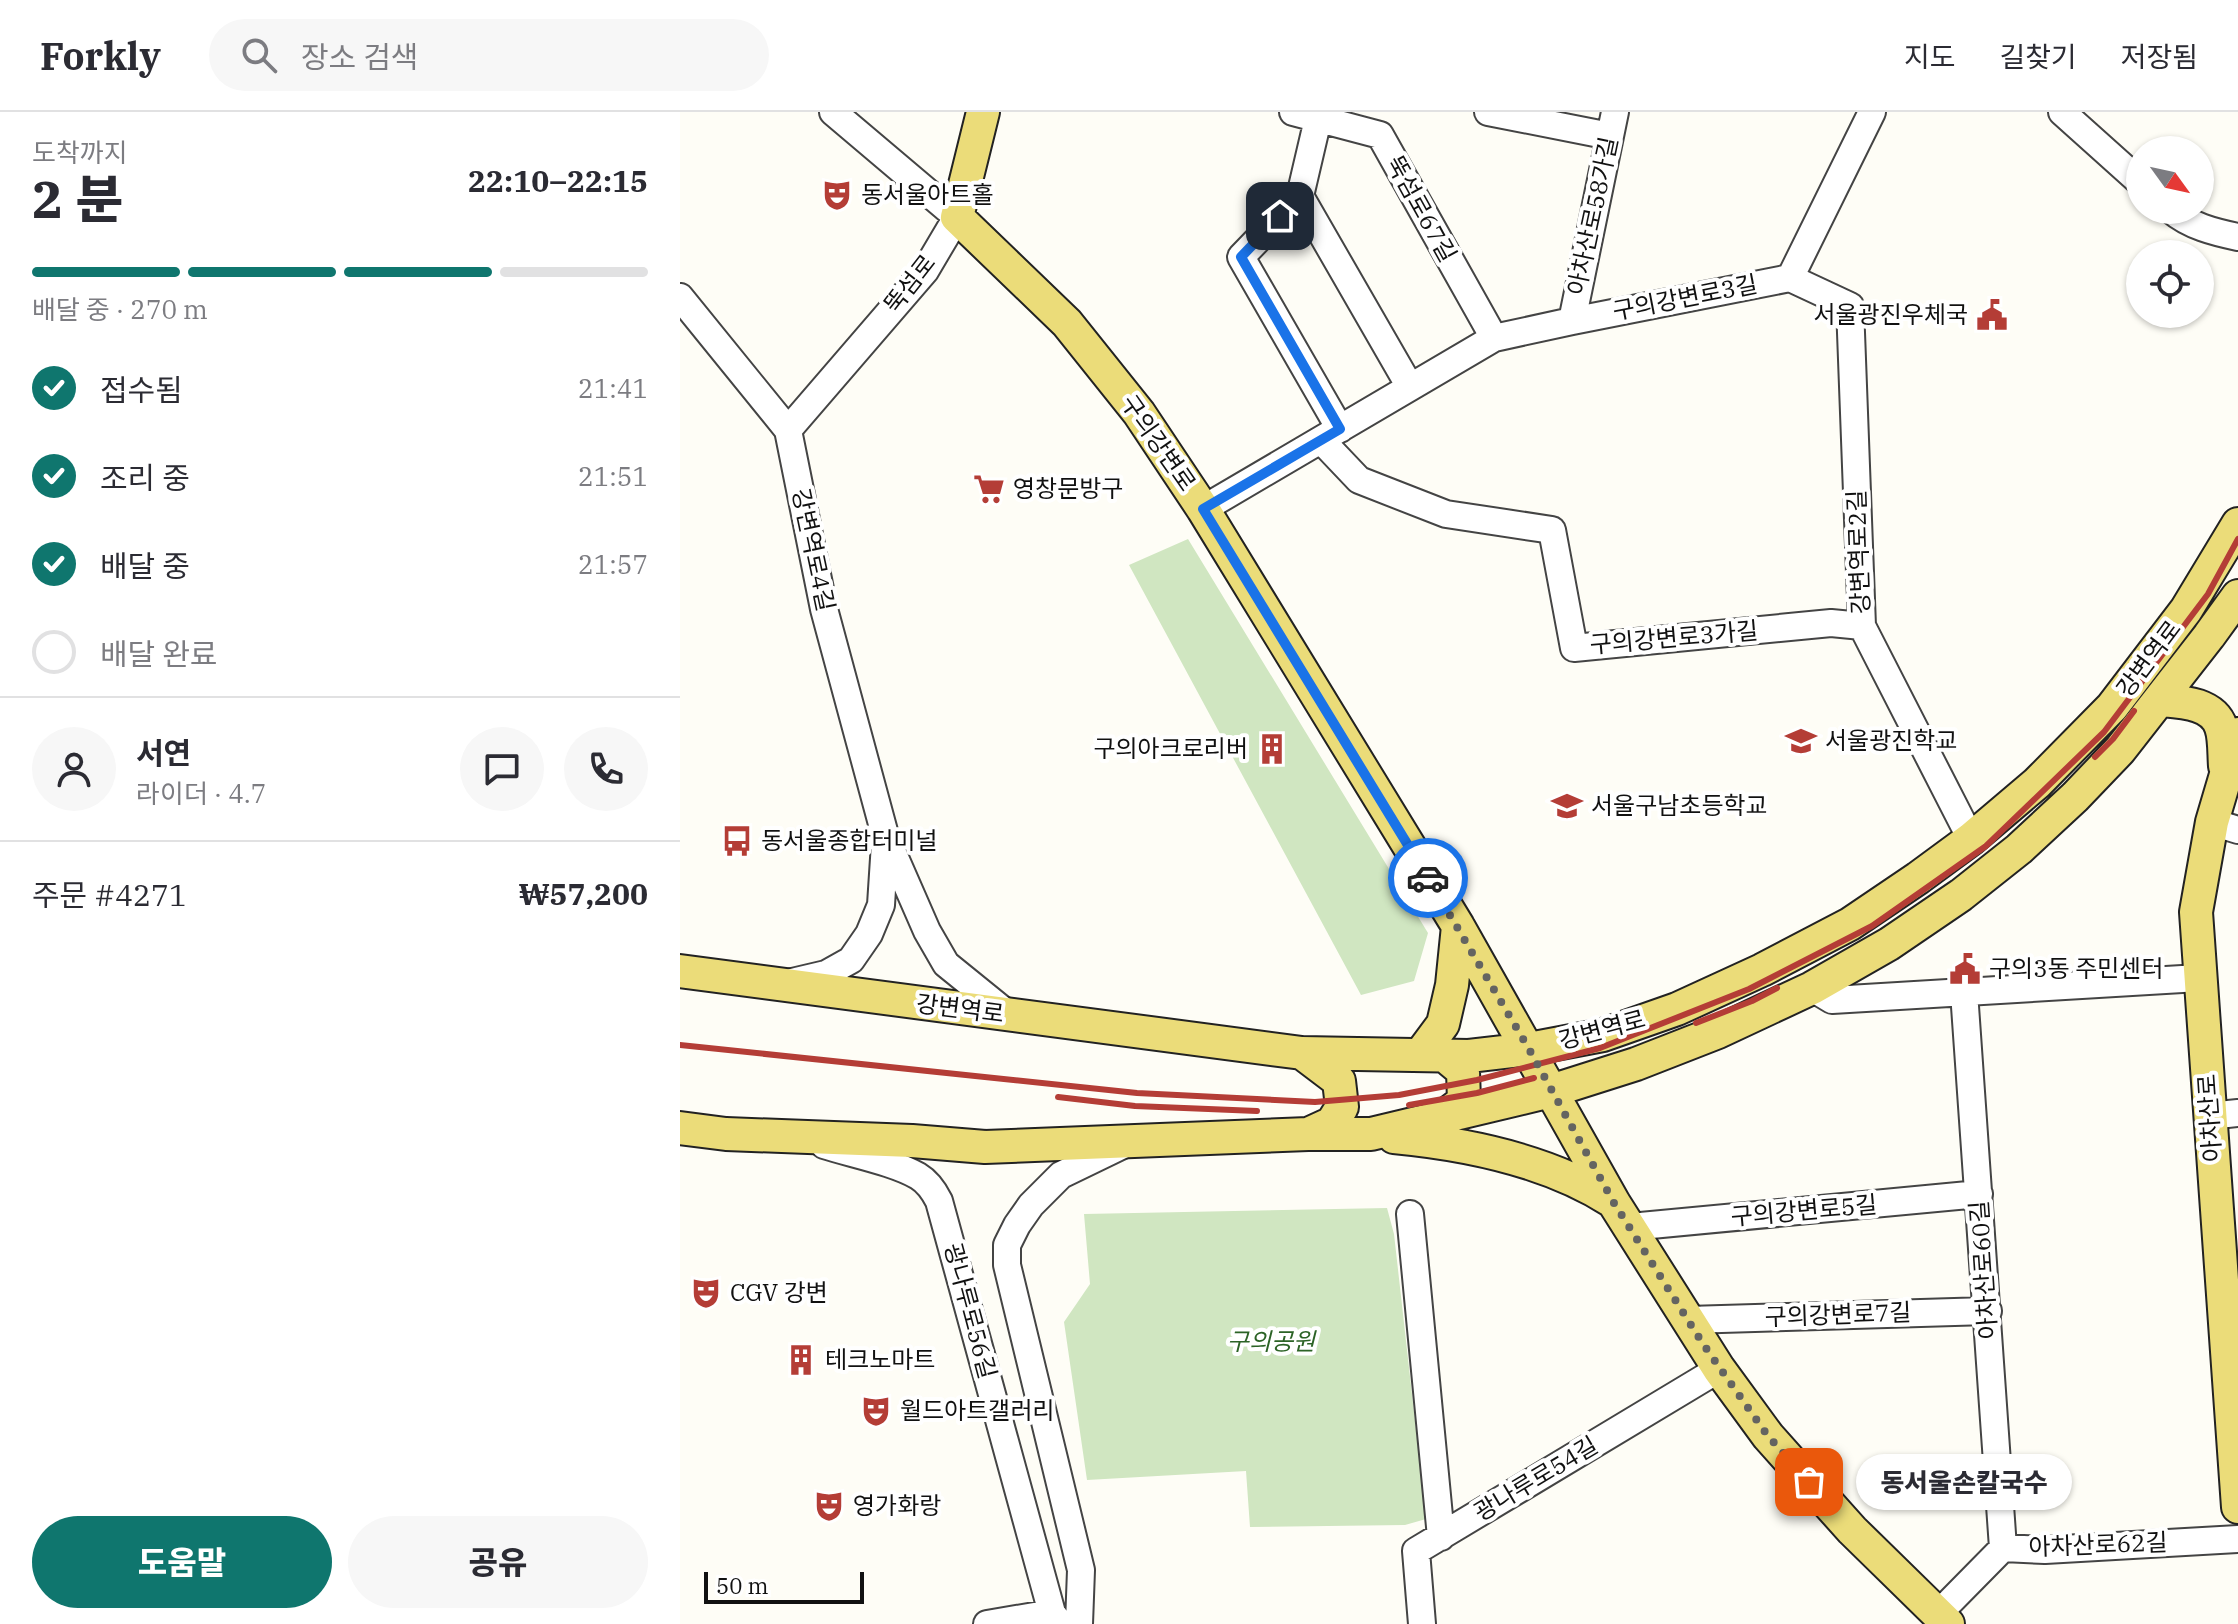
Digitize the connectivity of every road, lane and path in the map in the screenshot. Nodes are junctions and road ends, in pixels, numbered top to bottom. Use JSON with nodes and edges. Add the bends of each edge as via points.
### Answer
{"nodes":[{"id":1,"x":833,"y":112,"type":"edge"},
{"id":2,"x":983,"y":112,"type":"edge"},
{"id":3,"x":1488,"y":112,"type":"edge"},
{"id":4,"x":1872,"y":112,"type":"edge"},
{"id":5,"x":2062,"y":112,"type":"edge"},
{"id":6,"x":1306,"y":116,"type":"edge"},
{"id":7,"x":1382,"y":124,"type":"edge"},
{"id":8,"x":1612,"y":124,"type":"edge"},
{"id":9,"x":2126,"y":169,"type":"edge"},
{"id":10,"x":1300,"y":196,"type":"junction"},
{"id":11,"x":957,"y":217,"type":"junction"},
{"id":12,"x":2194,"y":224,"type":"edge"},
{"id":13,"x":2238,"y":237,"type":"edge"},
{"id":14,"x":1790,"y":278,"type":"junction"},
{"id":15,"x":680,"y":297,"type":"edge"},
{"id":16,"x":1572,"y":321,"type":"junction"},
{"id":17,"x":1494,"y":338,"type":"junction"},
{"id":18,"x":1410,"y":387,"type":"junction"},
{"id":19,"x":788,"y":430,"type":"junction"},
{"id":20,"x":1331,"y":434,"type":"junction"},
{"id":21,"x":1203,"y":509,"type":"junction"},
{"id":22,"x":2238,"y":524,"type":"edge"},
{"id":23,"x":2238,"y":596,"type":"edge"},
{"id":24,"x":1862,"y":626,"type":"junction"},
{"id":25,"x":2160,"y":700,"type":"junction"},
{"id":26,"x":2238,"y":734,"type":"edge"},
{"id":27,"x":2226,"y":777,"type":"junction"},
{"id":28,"x":2225,"y":826,"type":"edge"},
{"id":29,"x":885,"y":835,"type":"junction"},
{"id":30,"x":1971,"y":839,"type":"junction"},
{"id":31,"x":1458,"y":926,"type":"junction"},
{"id":32,"x":680,"y":971,"type":"edge"},
{"id":33,"x":2199,"y":978,"type":"junction"},
{"id":34,"x":777,"y":985,"type":"junction"},
{"id":35,"x":1812,"y":988,"type":"junction"},
{"id":36,"x":1964,"y":992,"type":"junction"},
{"id":37,"x":1009,"y":1015,"type":"junction"},
{"id":38,"x":1529,"y":1049,"type":"junction"},
{"id":39,"x":1302,"y":1053,"type":"junction"},
{"id":40,"x":1433,"y":1055,"type":"junction"},
{"id":41,"x":1551,"y":1091,"type":"junction"},
{"id":42,"x":2224,"y":1115,"type":"edge"},
{"id":43,"x":1443,"y":1117,"type":"junction"},
{"id":44,"x":680,"y":1128,"type":"edge"},
{"id":45,"x":1308,"y":1134,"type":"junction"},
{"id":46,"x":1371,"y":1134,"type":"junction"},
{"id":47,"x":794,"y":1136,"type":"junction"},
{"id":48,"x":1131,"y":1140,"type":"junction"},
{"id":49,"x":1979,"y":1194,"type":"junction"},
{"id":50,"x":1410,"y":1214,"type":"dead end"},
{"id":51,"x":1622,"y":1215,"type":"junction"},
{"id":52,"x":1988,"y":1311,"type":"junction"},
{"id":53,"x":1688,"y":1320,"type":"junction"},
{"id":54,"x":1719,"y":1369,"type":"junction"},
{"id":55,"x":2234,"y":1403,"type":"edge"},
{"id":56,"x":2238,"y":1507,"type":"edge"},
{"id":57,"x":1441,"y":1537,"type":"junction"},
{"id":58,"x":2238,"y":1539,"type":"edge"},
{"id":59,"x":2003,"y":1548,"type":"junction"},
{"id":60,"x":1056,"y":1618,"type":"edge"},
{"id":61,"x":1943,"y":1619,"type":"edge"},
{"id":62,"x":987,"y":1624,"type":"edge"},
{"id":63,"x":1079,"y":1624,"type":"edge"},
{"id":64,"x":1422,"y":1624,"type":"edge"}],
"edges":[{"from":1,"to":11,"type":"street","name":"구의강변로"},
{"from":2,"to":11,"type":"main road","name":"뚝섬로"},
{"from":3,"to":8,"type":"street"},
{"from":4,"to":14,"type":"street","name":"구의강변로3길"},
{"from":5,"to":9,"type":"street"},
{"from":6,"to":7,"type":"street","name":"뚝섬로67길"},
{"from":6,"to":10,"type":"street","name":"뚝섬로67길"},
{"from":7,"to":17,"type":"street","name":"뚝섬로67길"},
{"from":8,"to":16,"type":"street","name":"아차산로58가길"},
{"from":10,"to":18,"type":"street"},
{"from":10,"to":20,"type":"street","via":[[1241,257]]},
{"from":11,"to":19,"type":"street","name":"뚝섬로","via":[[925,271]]},
{"from":11,"to":21,"type":"main road","name":"구의강변로","via":[[1067,323],[1139,413]]},
{"from":12,"to":13,"type":"street"},
{"from":14,"to":16,"type":"street","name":"구의강변로3길"},
{"from":14,"to":24,"type":"street","name":"강변역로2길","via":[[1850,306]]},
{"from":15,"to":19,"type":"street","name":"강변역로4길"},
{"from":16,"to":17,"type":"street","name":"구의강변로3길"},
{"from":17,"to":18,"type":"street","name":"구의강변로3길"},
{"from":18,"to":20,"type":"street","name":"구의강변로3길"},
{"from":19,"to":29,"type":"street","name":"강변역로4길","via":[[824,609]]},
{"from":20,"to":21,"type":"street","name":"구의강변로3길"},
{"from":20,"to":24,"type":"street","name":"구의강변로3가길","via":[[1359,480],[1446,514],[1552,530],[1574,648],[1831,623]]},
{"from":21,"to":31,"type":"main road","name":"구의강변로"},
{"from":22,"to":30,"type":"main road","name":"강변역로","via":[[2186,610],[2112,707],[2037,783]]},
{"from":23,"to":25,"type":"main road","name":"강변역로"},
{"from":24,"to":30,"type":"street","name":"강변역로2길"},
{"from":25,"to":27,"type":"main road","via":[[2206,709],[2221,726]]},
{"from":25,"to":35,"type":"main road","name":"강변역로","via":[[2120,750],[2019,849],[1889,944]]},
{"from":26,"to":27,"type":"main road","name":"아차산로"},
{"from":27,"to":28,"type":"main road","name":"아차산로"},
{"from":28,"to":33,"type":"main road","name":"아차산로","via":[[2196,912]]},
{"from":29,"to":34,"type":"street","name":"강변역로4길","via":[[881,905],[851,960],[826,974]]},
{"from":29,"to":37,"type":"street","name":"강변역로4길","via":[[946,964]]},
{"from":30,"to":38,"type":"main road","name":"강변역로","via":[[1850,924],[1762,970],[1603,1035]]},
{"from":31,"to":38,"type":"main road","name":"구의강변로"},
{"from":31,"to":40,"type":"main road","via":[[1452,985]]},
{"from":32,"to":34,"type":"main road","name":"강변역로"},
{"from":33,"to":36,"type":"street"},
{"from":33,"to":42,"type":"main road","name":"아차산로"},
{"from":34,"to":37,"type":"main road","name":"강변역로"},
{"from":35,"to":36,"type":"street","via":[[1832,1000]]},
{"from":35,"to":41,"type":"main road","name":"강변역로","via":[[1704,1038]]},
{"from":36,"to":49,"type":"street","name":"아차산로60길"},
{"from":37,"to":39,"type":"main road","name":"강변역로"},
{"from":38,"to":40,"type":"main road","name":"강변역로"},
{"from":38,"to":41,"type":"main road","name":"구의강변로"},
{"from":39,"to":40,"type":"main road","name":"강변역로"},
{"from":39,"to":45,"type":"main road","via":[[1339,1081],[1342,1107],[1332,1123]]},
{"from":40,"to":43,"type":"main road","via":[[1463,1071],[1464,1101]]},
{"from":41,"to":43,"type":"main road","name":"강변역로"},
{"from":41,"to":51,"type":"main road","name":"구의강변로"},
{"from":42,"to":55,"type":"main road","name":"아차산로"},
{"from":43,"to":46,"type":"main road","name":"강변역로"},
{"from":44,"to":47,"type":"main road","name":"강변역로"},
{"from":45,"to":46,"type":"main road","name":"강변역로"},
{"from":45,"to":48,"type":"main road","name":"강변역로"},
{"from":46,"to":51,"type":"main road","via":[[1510,1157],[1590,1187]]},
{"from":47,"to":48,"type":"main road","name":"강변역로","via":[[985,1147]]},
{"from":47,"to":60,"type":"street","name":"광나루로56길","via":[[909,1172],[931,1187],[939,1201]]},
{"from":48,"to":63,"type":"street","name":"광나루로56길","via":[[1061,1175],[1031,1205],[1007,1245],[1007,1265],[1081,1570]]},
{"from":49,"to":51,"type":"street","name":"구의강변로5길"},
{"from":49,"to":52,"type":"street","name":"아차산로60길"},
{"from":50,"to":57,"type":"street"},
{"from":51,"to":53,"type":"main road","name":"구의강변로"},
{"from":52,"to":53,"type":"street","name":"구의강변로7길"},
{"from":52,"to":59,"type":"street","name":"아차산로60길"},
{"from":53,"to":54,"type":"main road","name":"구의강변로"},
{"from":54,"to":57,"type":"street","name":"광나루로54길"},
{"from":54,"to":61,"type":"main road","name":"구의강변로","via":[[1799,1471]]},
{"from":55,"to":56,"type":"main road","name":"아차산로"},
{"from":57,"to":64,"type":"street","name":"광나루로54길","via":[[1416,1551]]},
{"from":58,"to":59,"type":"street","name":"아차산로62길"},
{"from":59,"to":61,"type":"street","name":"아차산로62길"},
{"from":60,"to":62,"type":"street"}]}
